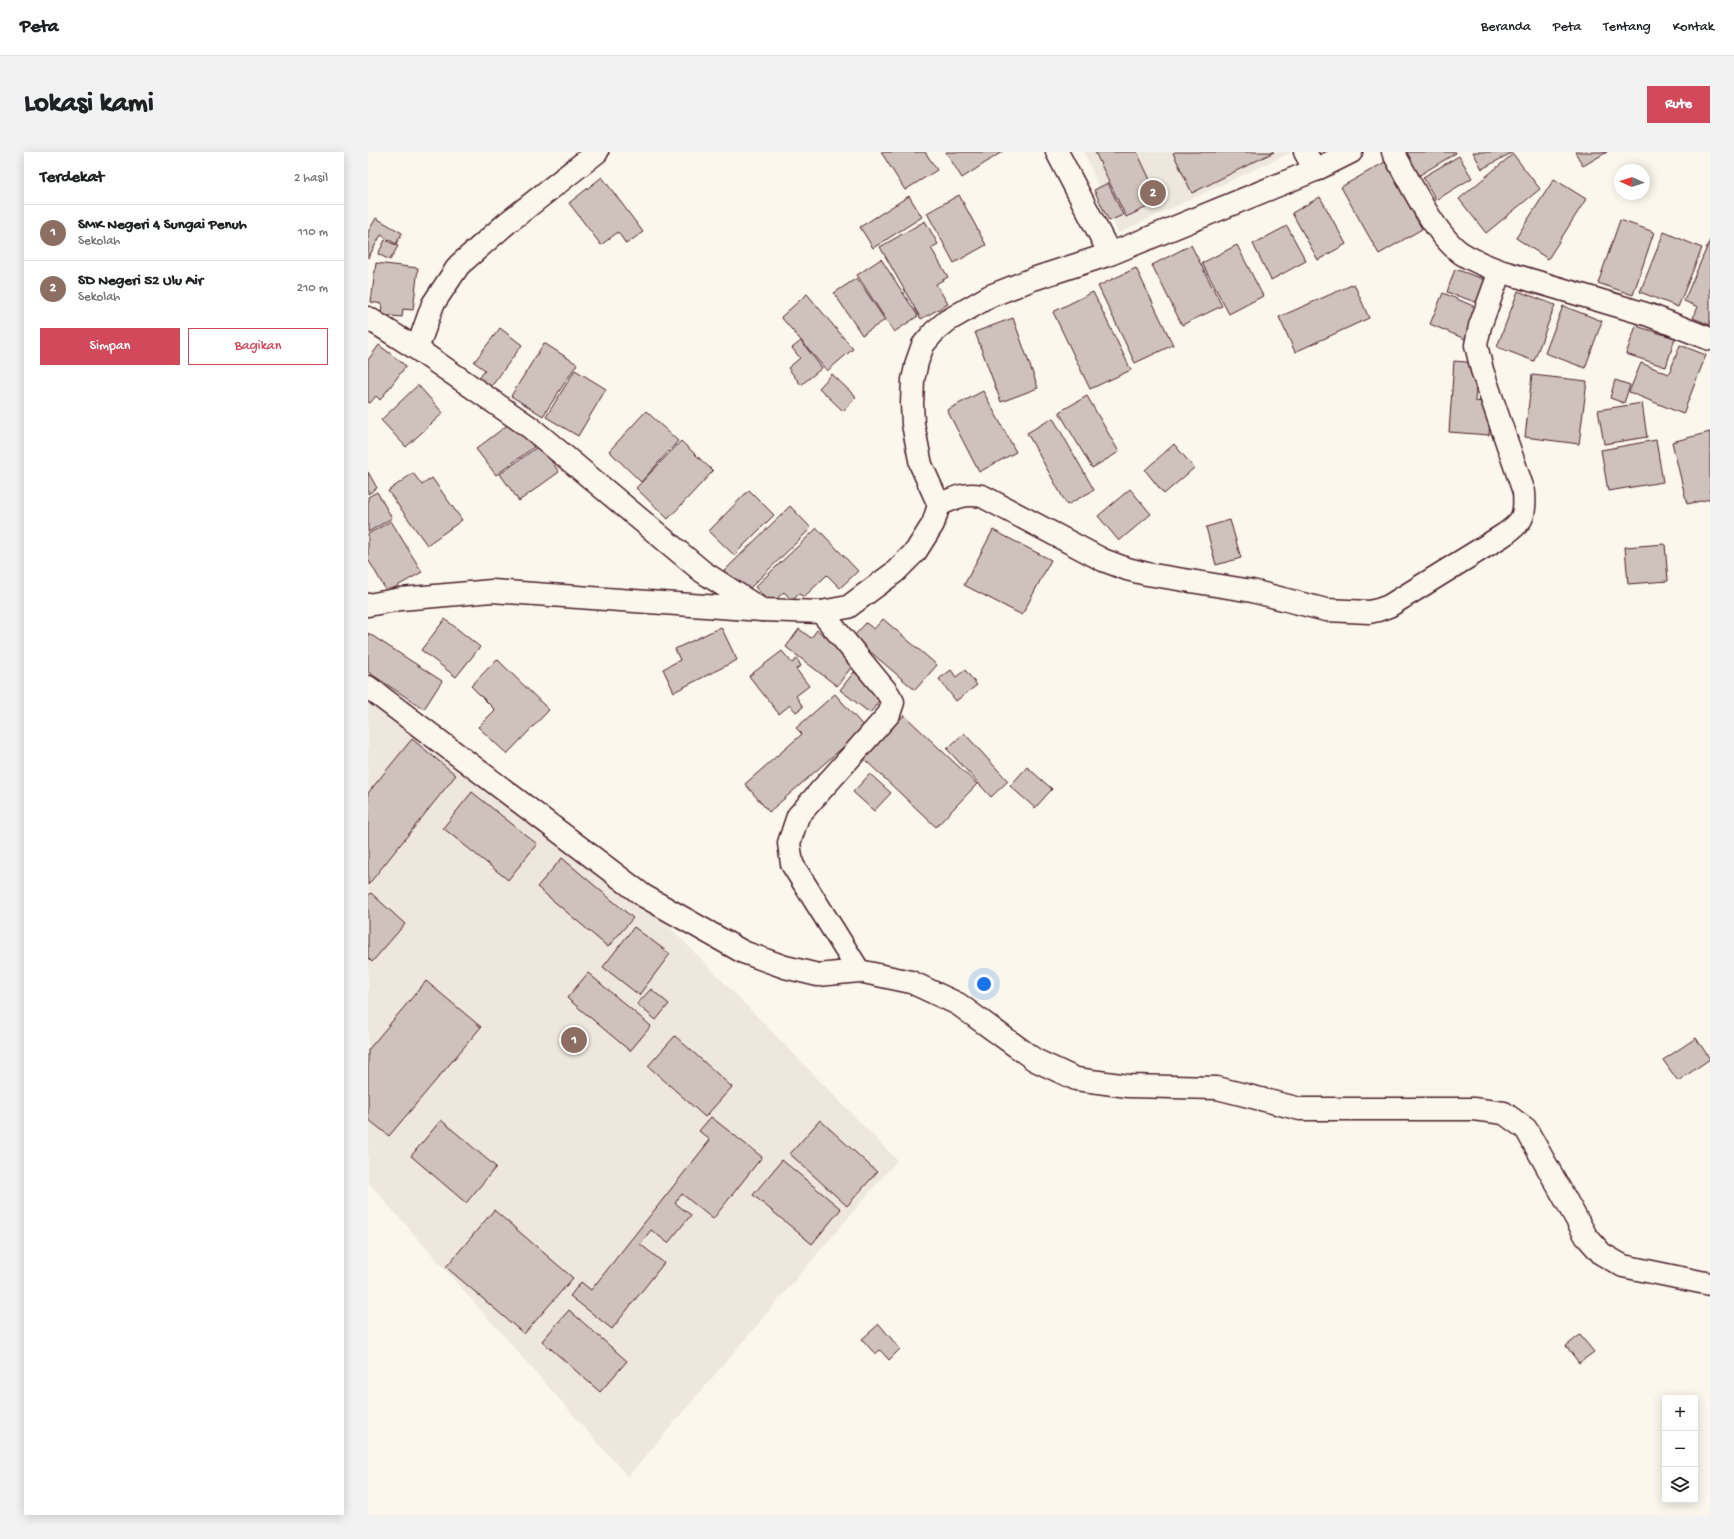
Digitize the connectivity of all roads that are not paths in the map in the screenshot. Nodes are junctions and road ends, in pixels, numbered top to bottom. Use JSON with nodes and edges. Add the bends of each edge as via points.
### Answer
{"nodes":[{"id":1,"x":597,"y":152,"type":"edge"},
{"id":2,"x":1056,"y":152,"type":"edge"},
{"id":3,"x":1351,"y":152,"type":"edge"},
{"id":4,"x":1393,"y":152,"type":"edge"},
{"id":5,"x":1310,"y":161,"type":"edge"},
{"id":6,"x":1110,"y":254,"type":"junction"},
{"id":7,"x":1500,"y":271,"type":"junction"},
{"id":8,"x":368,"y":318,"type":"edge"},
{"id":9,"x":1710,"y":339,"type":"edge"},
{"id":10,"x":417,"y":349,"type":"junction"},
{"id":11,"x":939,"y":505,"type":"junction"},
{"id":12,"x":368,"y":605,"type":"edge"},
{"id":13,"x":762,"y":610,"type":"junction"},
{"id":14,"x":821,"y":612,"type":"junction"},
{"id":15,"x":368,"y":687,"type":"edge"},
{"id":16,"x":859,"y":971,"type":"junction"},
{"id":17,"x":1710,"y":1284,"type":"edge"}],
"edges":[{"from":1,"to":10,"type":"street","via":[[506,223],[459,265],[434,304]]},
{"from":2,"to":6,"type":"street"},
{"from":3,"to":5,"type":"street"},
{"from":4,"to":7,"type":"street","via":[[1443,236],[1461,253]]},
{"from":5,"to":6,"type":"street"},
{"from":6,"to":11,"type":"street","via":[[990,296],[947,322],[923,345],[913,380],[913,424],[922,465]]},
{"from":7,"to":9,"type":"street","via":[[1649,315]]},
{"from":7,"to":11,"type":"street","via":[[1480,326],[1476,345],[1482,370],[1524,492],[1525,507],[1522,519],[1502,536],[1389,606],[1369,612],[1326,610],[1252,591],[1146,574],[1103,560],[982,496],[958,496]]},
{"from":8,"to":10,"type":"street"},
{"from":10,"to":13,"type":"street","via":[[531,428],[703,572]]},
{"from":11,"to":14,"type":"street","via":[[933,524],[916,551],[895,572],[848,607]]},
{"from":12,"to":13,"type":"street","via":[[402,599],[492,591]]},
{"from":13,"to":14,"type":"street"},
{"from":14,"to":16,"type":"street","via":[[893,702],[889,714],[798,816],[789,843],[792,864]]},
{"from":15,"to":16,"type":"street","via":[[644,896],[743,952],[785,967],[818,974]]},
{"from":16,"to":17,"type":"street","via":[[911,982],[958,1004],[1035,1060],[1076,1079],[1128,1086],[1217,1088],[1300,1109],[1473,1109],[1504,1113],[1526,1129],[1586,1236],[1602,1254],[1623,1266]]}]}
